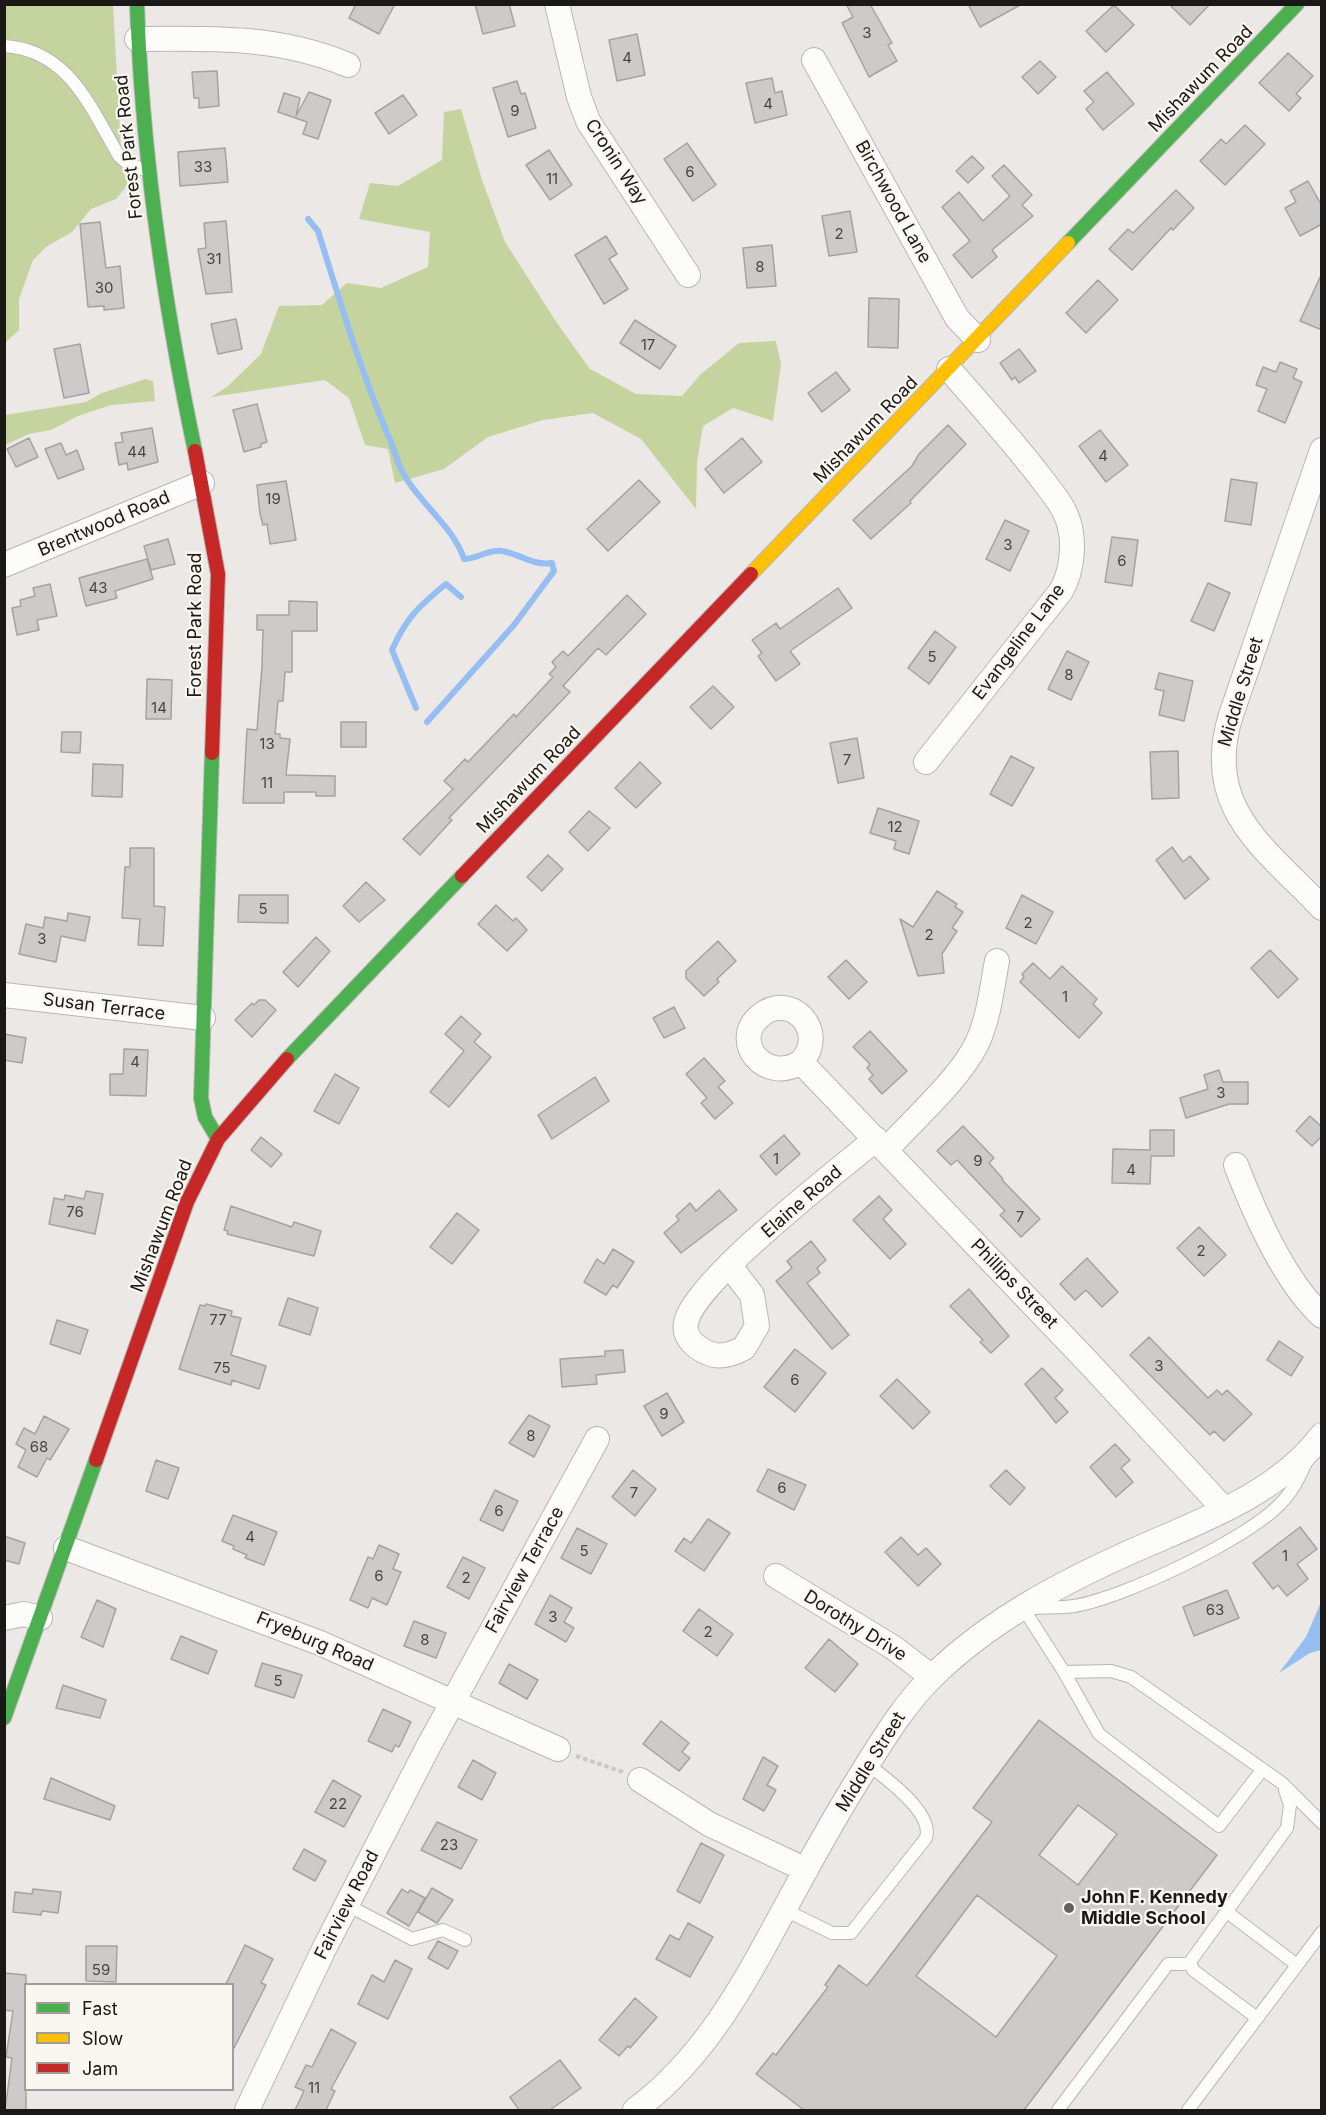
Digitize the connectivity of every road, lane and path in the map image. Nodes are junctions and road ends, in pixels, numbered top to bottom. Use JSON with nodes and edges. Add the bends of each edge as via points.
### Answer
{"nodes":[{"id":1,"x":136,"y":4,"type":"edge"},
{"id":2,"x":557,"y":4,"type":"edge"},
{"id":3,"x":1297,"y":4,"type":"edge"},
{"id":4,"x":137,"y":39,"type":"junction"},
{"id":5,"x":4,"y":46,"type":"edge"},
{"id":6,"x":814,"y":60,"type":"dead end"},
{"id":7,"x":348,"y":65,"type":"dead end"},
{"id":8,"x":149,"y":171,"type":"junction"},
{"id":9,"x":688,"y":275,"type":"dead end"},
{"id":10,"x":978,"y":339,"type":"junction"},
{"id":11,"x":949,"y":369,"type":"junction"},
{"id":12,"x":1322,"y":450,"type":"edge"},
{"id":13,"x":202,"y":483,"type":"junction"},
{"id":14,"x":4,"y":565,"type":"edge"},
{"id":15,"x":926,"y":762,"type":"dead end"},
{"id":16,"x":1322,"y":908,"type":"edge"},
{"id":17,"x":997,"y":961,"type":"dead end"},
{"id":18,"x":4,"y":995,"type":"edge"},
{"id":19,"x":203,"y":1018,"type":"junction"},
{"id":20,"x":801,"y":1062,"type":"dead end"},
{"id":21,"x":218,"y":1139,"type":"junction"},
{"id":22,"x":881,"y":1144,"type":"junction"},
{"id":23,"x":1236,"y":1166,"type":"dead end"},
{"id":24,"x":729,"y":1265,"type":"dead end"},
{"id":25,"x":1322,"y":1316,"type":"edge"},
{"id":26,"x":597,"y":1439,"type":"dead end"},
{"id":27,"x":1319,"y":1442,"type":"edge"},
{"id":28,"x":1224,"y":1509,"type":"junction"},
{"id":29,"x":66,"y":1548,"type":"junction"},
{"id":30,"x":776,"y":1576,"type":"dead end"},
{"id":31,"x":1023,"y":1608,"type":"junction"},
{"id":32,"x":4,"y":1618,"type":"edge"},
{"id":33,"x":40,"y":1618,"type":"junction"},
{"id":34,"x":1064,"y":1672,"type":"junction"},
{"id":35,"x":932,"y":1677,"type":"junction"},
{"id":36,"x":452,"y":1702,"type":"junction"},
{"id":37,"x":4,"y":1718,"type":"edge"},
{"id":38,"x":558,"y":1749,"type":"joint"},
{"id":39,"x":867,"y":1764,"type":"junction"},
{"id":40,"x":1262,"y":1770,"type":"junction"},
{"id":41,"x":640,"y":1780,"type":"joint"},
{"id":42,"x":1282,"y":1783,"type":"junction"},
{"id":43,"x":1322,"y":1823,"type":"edge"},
{"id":44,"x":806,"y":1870,"type":"junction"},
{"id":45,"x":347,"y":1905,"type":"junction"},
{"id":46,"x":785,"y":1910,"type":"junction"},
{"id":47,"x":1227,"y":1912,"type":"junction"},
{"id":48,"x":1322,"y":1932,"type":"edge"},
{"id":49,"x":465,"y":1940,"type":"dead end"},
{"id":50,"x":1190,"y":1964,"type":"junction"},
{"id":51,"x":1297,"y":1965,"type":"junction"},
{"id":52,"x":1257,"y":2018,"type":"junction"},
{"id":53,"x":247,"y":2110,"type":"edge"},
{"id":54,"x":635,"y":2110,"type":"edge"},
{"id":55,"x":1058,"y":2110,"type":"edge"},
{"id":56,"x":1188,"y":2110,"type":"edge"}],
"edges":[{"from":1,"to":4,"type":"main road","name":"Forest Park Road"},
{"from":2,"to":9,"type":"street","name":"Cronin Way","via":[[588,121]]},
{"from":3,"to":10,"type":"main road","name":"Mishawum Road"},
{"from":4,"to":7,"type":"street","via":[[273,42]]},
{"from":4,"to":8,"type":"main road","name":"Forest Park Road"},
{"from":5,"to":8,"type":"lane","via":[[40,53],[63,68],[119,156],[128,164]]},
{"from":6,"to":10,"type":"street","name":"Birchwood Lane","via":[[957,318]]},
{"from":8,"to":13,"type":"main road","name":"Forest Park Road","via":[[167,314]]},
{"from":10,"to":11,"type":"main road","name":"Mishawum Road"},
{"from":11,"to":15,"type":"street","name":"Evangeline Lane","via":[[1062,507],[1071,531],[1071,552],[1061,591]]},
{"from":11,"to":21,"type":"main road","name":"Mishawum Road","via":[[290,1056]]},
{"from":12,"to":16,"type":"street","name":"Middle Street","via":[[1231,715],[1222,759],[1226,789],[1237,815]]},
{"from":13,"to":14,"type":"street","name":"Brentwood Road"},
{"from":13,"to":19,"type":"main road","name":"Forest Park Road","via":[[218,588]]},
{"from":17,"to":22,"type":"street","name":"Elaine Road","via":[[976,1046],[949,1081]]},
{"from":18,"to":19,"type":"street","name":"Susan Terrace"},
{"from":19,"to":21,"type":"main road","name":"Forest Park Road","via":[[201,1104]]},
{"from":20,"to":22,"type":"street","name":"Phillips Street"},
{"from":21,"to":29,"type":"main road","name":"Mishawum Road","via":[[187,1202]]},
{"from":22,"to":24,"type":"street","name":"Elaine Road"},
{"from":22,"to":28,"type":"street","name":"Phillips Street"},
{"from":23,"to":25,"type":"street","via":[[1291,1278]]},
{"from":26,"to":36,"type":"street","name":"Fairview Terrace"},
{"from":27,"to":28,"type":"street","name":"Middle Street","via":[[1277,1477]]},
{"from":27,"to":31,"type":"lane","via":[[1280,1506],[1212,1550],[1104,1598],[1073,1606]]},
{"from":28,"to":31,"type":"street","name":"Middle Street","via":[[1088,1572]]},
{"from":29,"to":33,"type":"main road","name":"Mishawum Road"},
{"from":29,"to":36,"type":"street","name":"Fryeburg Road","via":[[268,1622]]},
{"from":30,"to":35,"type":"street","name":"Dorothy Drive","via":[[894,1648]]},
{"from":31,"to":34,"type":"lane"},
{"from":31,"to":35,"type":"street","name":"Middle Street","via":[[958,1653]]},
{"from":32,"to":33,"type":"street","via":[[24,1614]]},
{"from":33,"to":37,"type":"main road","name":"Mishawum Road"},
{"from":34,"to":40,"type":"lane","via":[[1111,1671],[1131,1677]]},
{"from":34,"to":40,"type":"lane","via":[[1099,1734],[1219,1826]]},
{"from":35,"to":39,"type":"street","name":"Middle Street","via":[[894,1720]]},
{"from":36,"to":38,"type":"street","name":"Fryeburg Road"},
{"from":36,"to":45,"type":"street","name":"Fairview Road"},
{"from":38,"to":41,"type":"path"},
{"from":39,"to":44,"type":"street","name":"Middle Street"},
{"from":39,"to":46,"type":"lane","via":[[892,1783],[922,1815],[928,1829],[926,1838],[851,1933],[832,1933]]},
{"from":40,"to":42,"type":"lane"},
{"from":41,"to":44,"type":"street","via":[[709,1824]]},
{"from":42,"to":43,"type":"lane"},
{"from":42,"to":47,"type":"lane","via":[[1290,1805],[1287,1828]]},
{"from":44,"to":46,"type":"street","name":"Middle Street"},
{"from":45,"to":49,"type":"lane","via":[[412,1939],[443,1930]]},
{"from":45,"to":53,"type":"street","name":"Fairview Road"},
{"from":46,"to":54,"type":"street","name":"Middle Street","via":[[748,1980],[715,2028],[685,2064]]},
{"from":47,"to":50,"type":"lane","via":[[1191,1957]]},
{"from":47,"to":51,"type":"lane"},
{"from":48,"to":51,"type":"lane"},
{"from":50,"to":52,"type":"lane"},
{"from":50,"to":55,"type":"lane","via":[[1168,1964]]},
{"from":51,"to":52,"type":"lane"},
{"from":52,"to":56,"type":"lane"}]}
